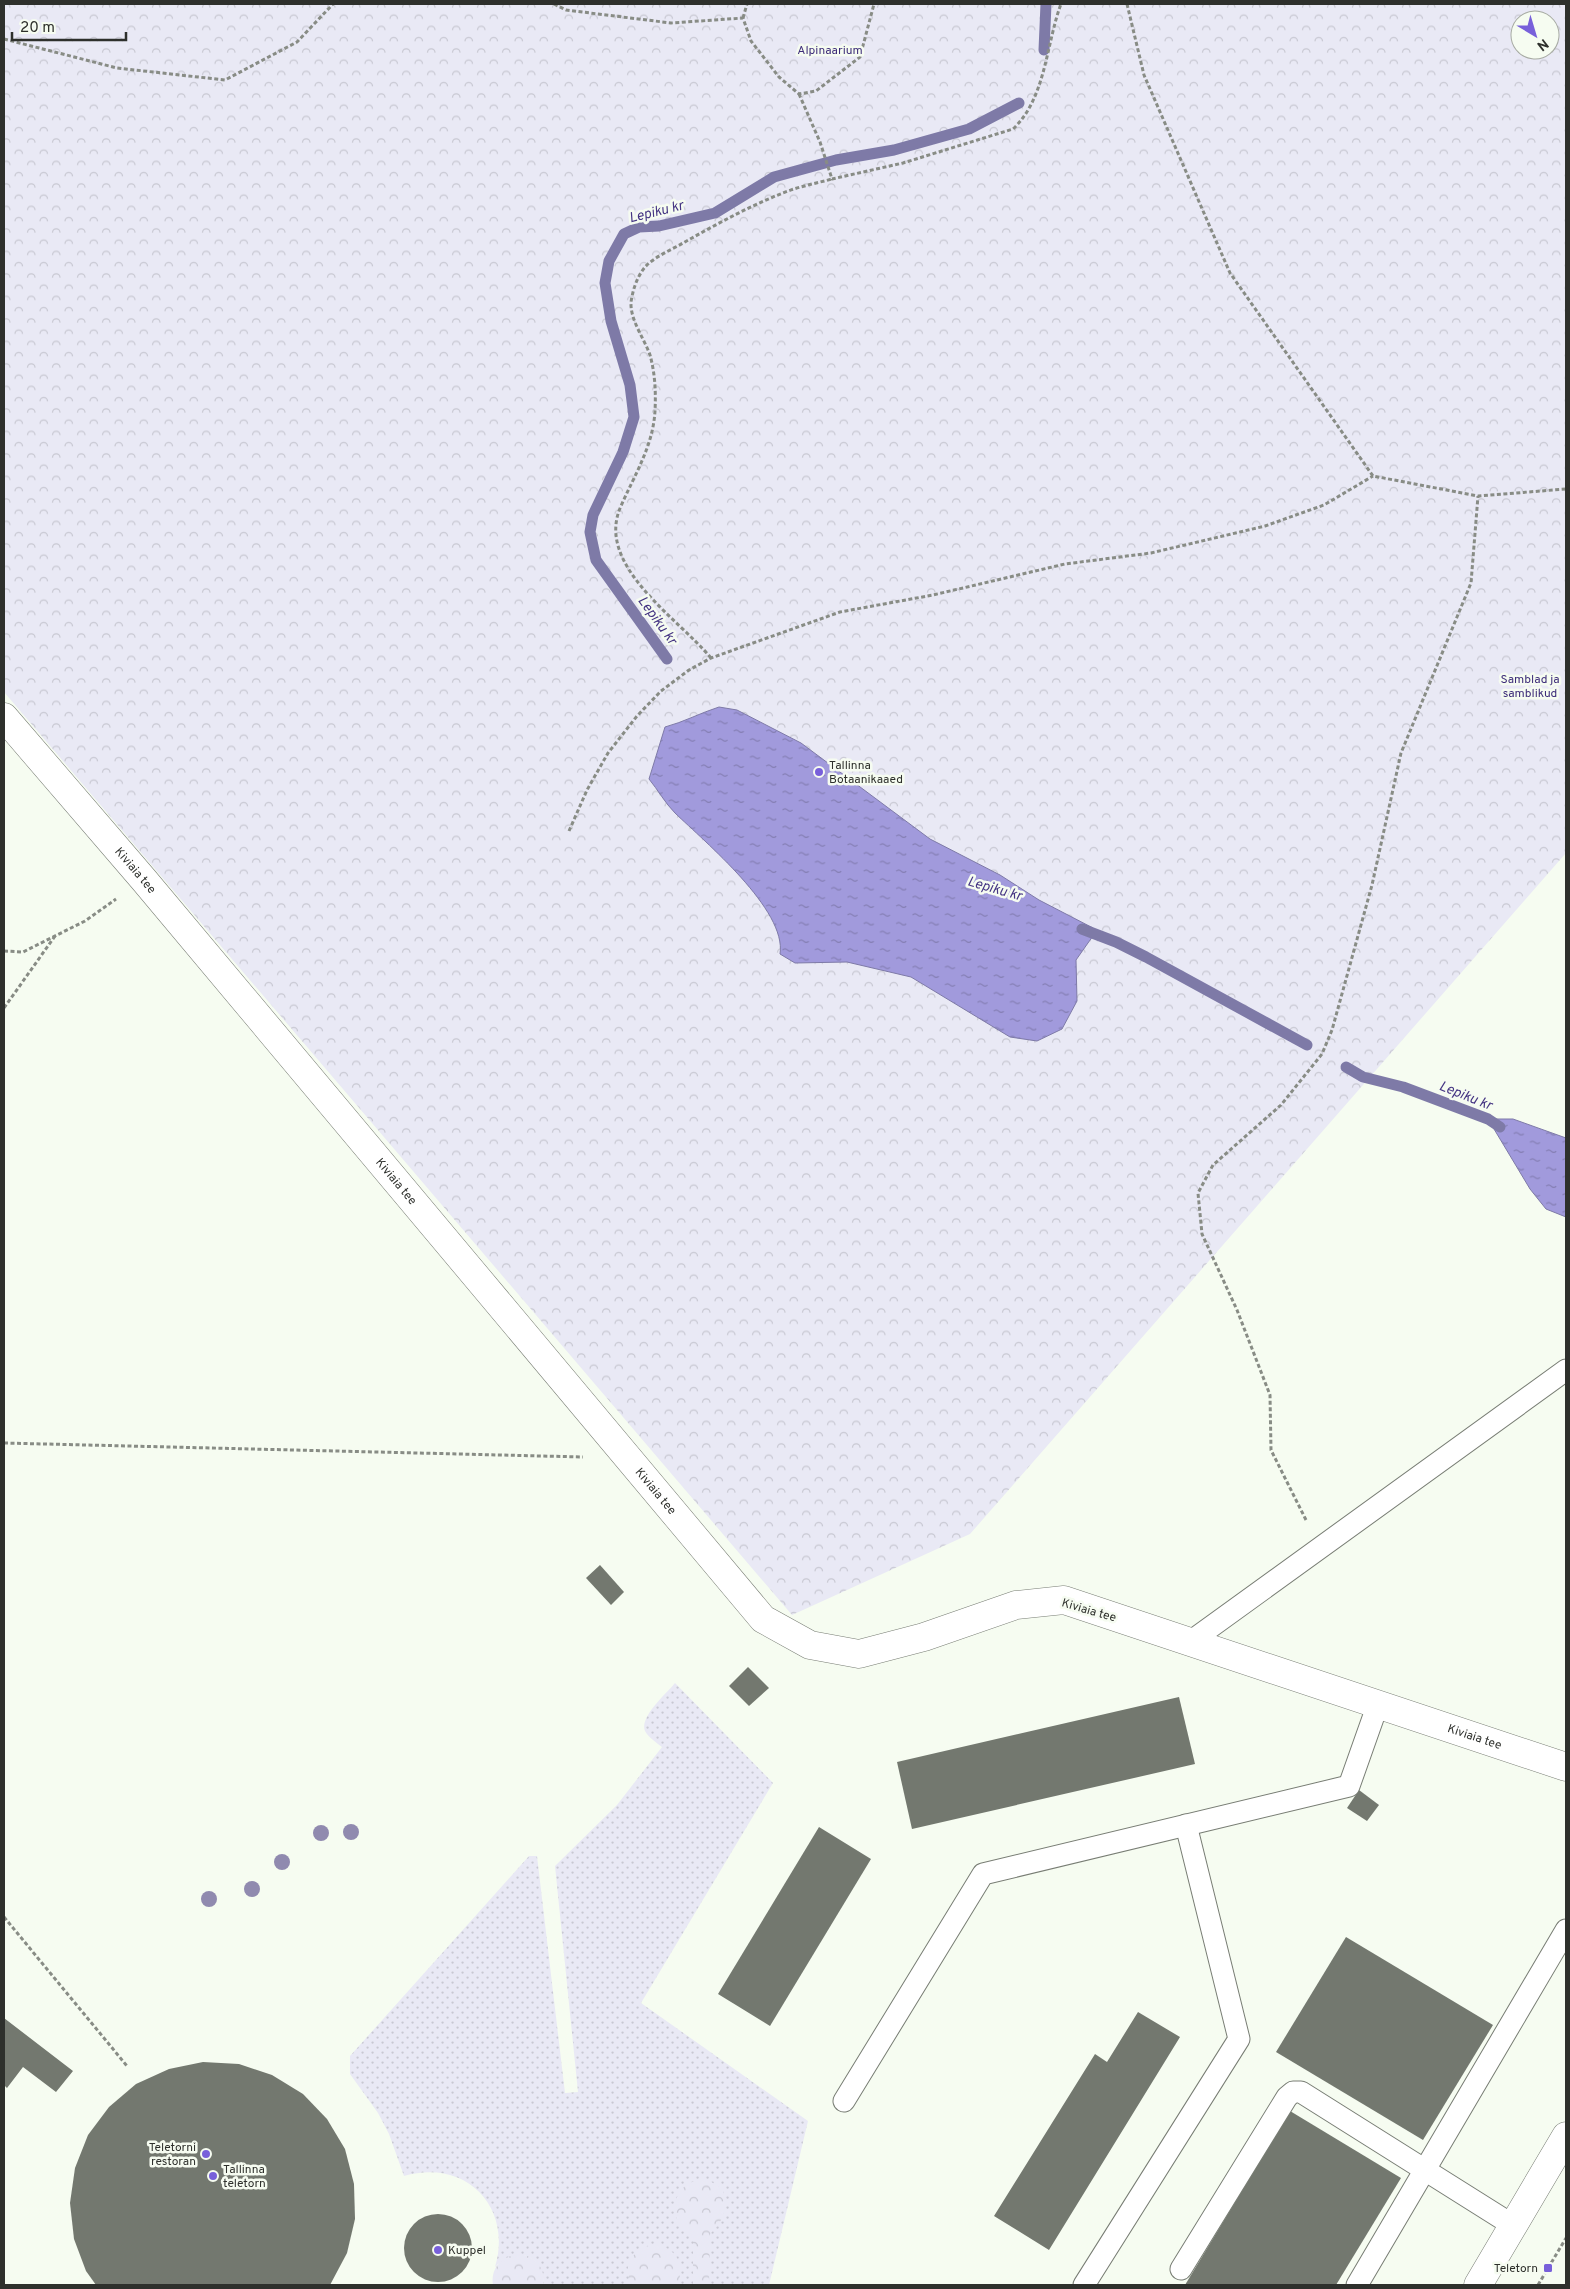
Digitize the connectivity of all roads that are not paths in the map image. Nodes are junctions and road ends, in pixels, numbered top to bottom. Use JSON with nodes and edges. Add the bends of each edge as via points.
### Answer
{"nodes":[{"id":1,"x":4,"y":717,"type":"edge"},
{"id":2,"x":1566,"y":1370,"type":"edge"},
{"id":3,"x":1190,"y":1642,"type":"junction"},
{"id":4,"x":1378,"y":1704,"type":"junction"},
{"id":5,"x":1566,"y":1767,"type":"edge"},
{"id":6,"x":1186,"y":1825,"type":"junction"},
{"id":7,"x":1566,"y":1930,"type":"edge"},
{"id":8,"x":844,"y":2101,"type":"dead end"},
{"id":9,"x":1566,"y":2136,"type":"edge"},
{"id":10,"x":1425,"y":2170,"type":"junction"},
{"id":11,"x":1514,"y":2226,"type":"junction"},
{"id":12,"x":1181,"y":2269,"type":"dead end"},
{"id":13,"x":1084,"y":2285,"type":"edge"},
{"id":14,"x":1356,"y":2285,"type":"edge"},
{"id":15,"x":1478,"y":2285,"type":"edge"}],
"edges":[{"from":1,"to":3,"type":"street","name":"Kiviaia tee","via":[[763,1619],[810,1645],[860,1654],[924,1638],[1016,1605],[1064,1600]]},
{"from":2,"to":3,"type":"lane"},
{"from":3,"to":4,"type":"street","name":"Kiviaia tee"},
{"from":4,"to":5,"type":"street","name":"Kiviaia tee"},
{"from":4,"to":6,"type":"lane","via":[[1349,1786]]},
{"from":6,"to":8,"type":"lane","via":[[984,1874]]},
{"from":6,"to":13,"type":"lane","via":[[1239,2039]]},
{"from":7,"to":10,"type":"lane"},
{"from":9,"to":11,"type":"street"},
{"from":10,"to":11,"type":"lane"},
{"from":10,"to":12,"type":"lane","via":[[1301,2092],[1293,2092]]},
{"from":10,"to":14,"type":"lane"},
{"from":11,"to":15,"type":"street"}]}
